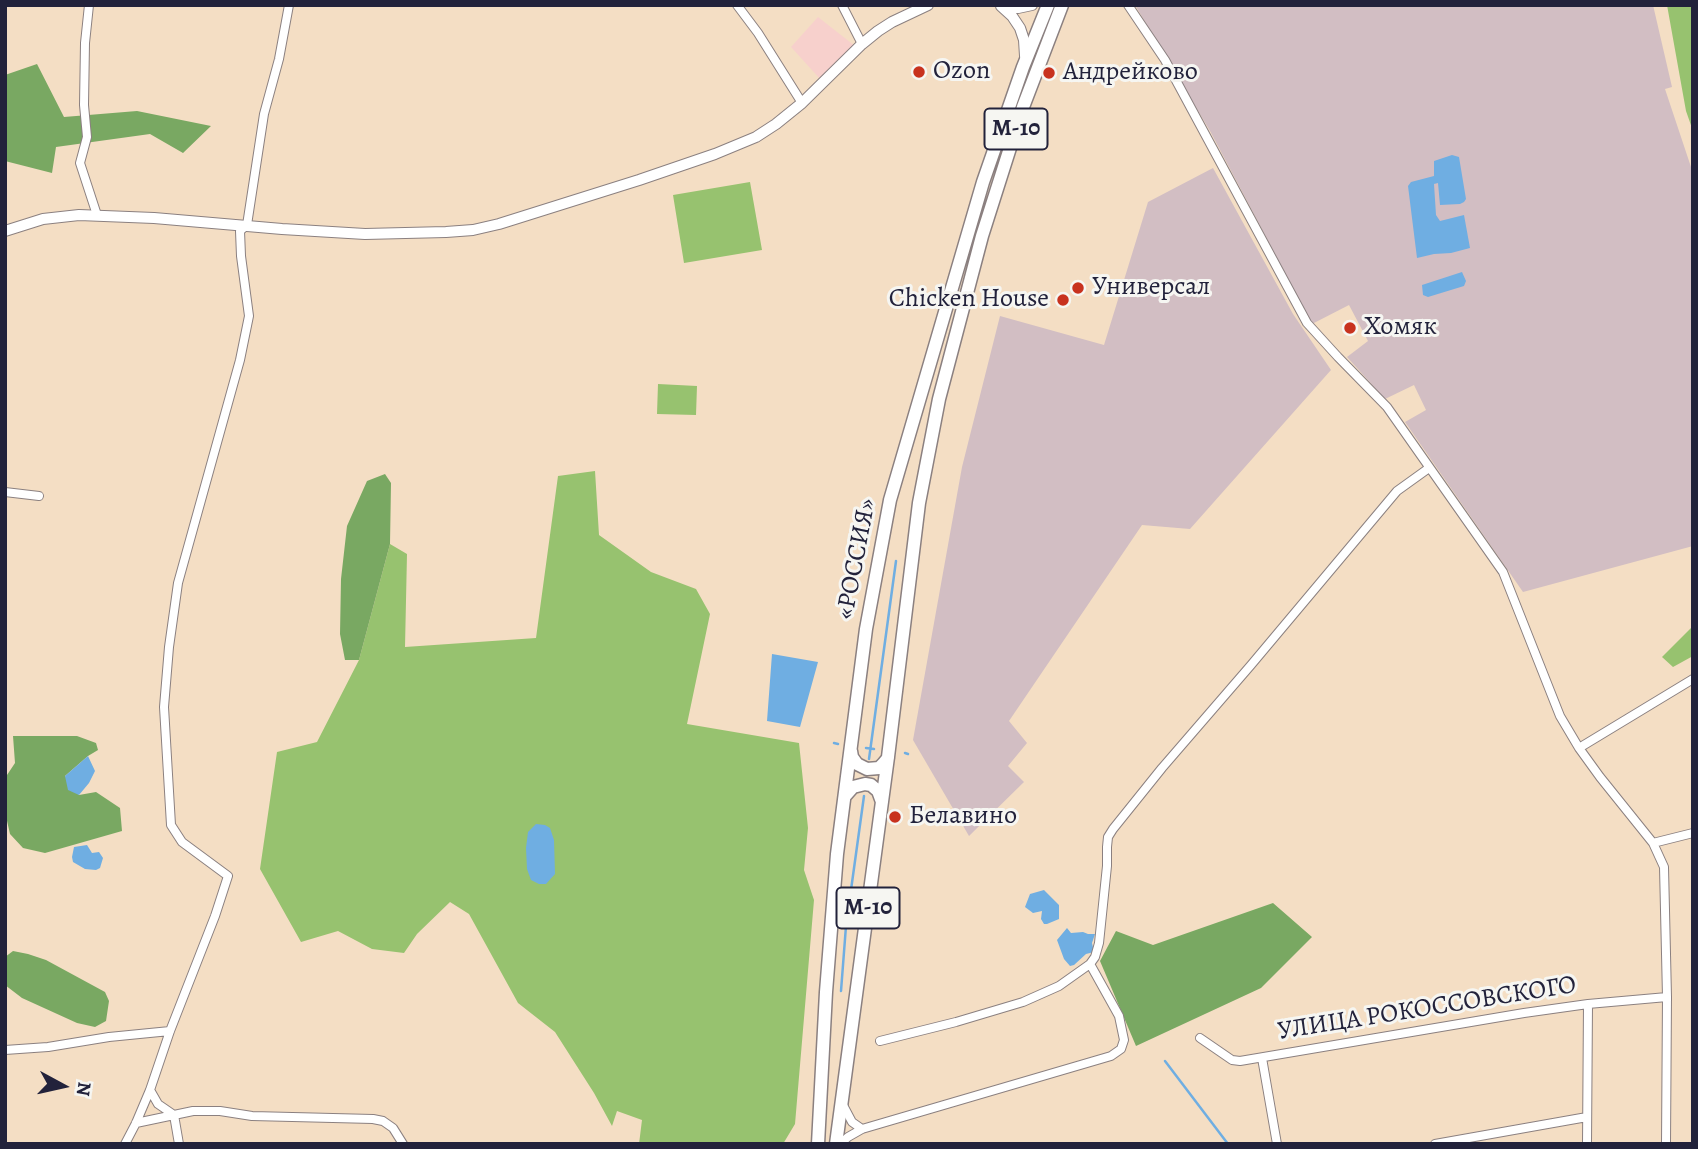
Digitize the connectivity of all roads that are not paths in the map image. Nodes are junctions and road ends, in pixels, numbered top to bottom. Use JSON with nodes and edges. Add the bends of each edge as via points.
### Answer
{"nodes":[{"id":1,"x":89,"y":5,"type":"edge"},
{"id":2,"x":289,"y":5,"type":"edge"},
{"id":3,"x":737,"y":5,"type":"edge"},
{"id":4,"x":842,"y":5,"type":"edge"},
{"id":5,"x":928,"y":5,"type":"edge"},
{"id":6,"x":1032,"y":5,"type":"edge"},
{"id":7,"x":1048,"y":5,"type":"edge"},
{"id":8,"x":1062,"y":5,"type":"edge"},
{"id":9,"x":1069,"y":5,"type":"edge"},
{"id":10,"x":1128,"y":5,"type":"edge"},
{"id":11,"x":1000,"y":6,"type":"edge"},
{"id":12,"x":862,"y":44,"type":"junction"},
{"id":13,"x":1023,"y":67,"type":"junction"},
{"id":14,"x":802,"y":103,"type":"junction"},
{"id":15,"x":97,"y":215,"type":"junction"},
{"id":16,"x":247,"y":225,"type":"junction"},
{"id":17,"x":5,"y":231,"type":"edge"},
{"id":18,"x":976,"y":256,"type":"junction"},
{"id":19,"x":1429,"y":468,"type":"junction"},
{"id":20,"x":5,"y":492,"type":"edge"},
{"id":21,"x":39,"y":496,"type":"dead end"},
{"id":22,"x":1693,"y":679,"type":"edge"},
{"id":23,"x":851,"y":748,"type":"junction"},
{"id":24,"x":1578,"y":748,"type":"junction"},
{"id":25,"x":888,"y":757,"type":"junction"},
{"id":26,"x":843,"y":801,"type":"junction"},
{"id":27,"x":882,"y":802,"type":"junction"},
{"id":28,"x":1692,"y":835,"type":"edge"},
{"id":29,"x":1653,"y":843,"type":"junction"},
{"id":30,"x":1090,"y":964,"type":"junction"},
{"id":31,"x":1667,"y":997,"type":"junction"},
{"id":32,"x":1588,"y":1004,"type":"junction"},
{"id":33,"x":170,"y":1031,"type":"junction"},
{"id":34,"x":1200,"y":1038,"type":"dead end"},
{"id":35,"x":880,"y":1041,"type":"dead end"},
{"id":36,"x":5,"y":1050,"type":"edge"},
{"id":37,"x":1262,"y":1058,"type":"junction"},
{"id":38,"x":149,"y":1090,"type":"junction"},
{"id":39,"x":822,"y":1090,"type":"junction"},
{"id":40,"x":842,"y":1098,"type":"junction"},
{"id":41,"x":174,"y":1115,"type":"junction"},
{"id":42,"x":1587,"y":1117,"type":"junction"},
{"id":43,"x":136,"y":1123,"type":"junction"},
{"id":44,"x":862,"y":1129,"type":"junction"},
{"id":45,"x":125,"y":1144,"type":"edge"},
{"id":46,"x":179,"y":1144,"type":"edge"},
{"id":47,"x":402,"y":1144,"type":"edge"},
{"id":48,"x":812,"y":1144,"type":"edge"},
{"id":49,"x":818,"y":1144,"type":"edge"},
{"id":50,"x":838,"y":1144,"type":"edge"},
{"id":51,"x":1277,"y":1144,"type":"edge"},
{"id":52,"x":1435,"y":1144,"type":"edge"},
{"id":53,"x":1587,"y":1144,"type":"edge"},
{"id":54,"x":1666,"y":1144,"type":"edge"}],
"edges":[{"from":1,"to":15,"type":"street","via":[[87,137],[80,163]]},
{"from":2,"to":16,"type":"street","via":[[264,114]]},
{"from":3,"to":14,"type":"street"},
{"from":4,"to":12,"type":"street"},
{"from":5,"to":12,"type":"street","via":[[888,24]]},
{"from":6,"to":11,"type":"street"},
{"from":7,"to":13,"type":"highway","name":"«РОССИЯ»","number":"М-10"},
{"from":8,"to":18,"type":"highway","name":"«РОССИЯ»","number":"М-10","via":[[1023,107]]},
{"from":9,"to":18,"type":"highway","via":[[1028,109],[987,238]]},
{"from":10,"to":19,"type":"street","via":[[1165,60],[1307,323],[1387,407]]},
{"from":11,"to":13,"type":"street","via":[[1023,34]]},
{"from":12,"to":14,"type":"street"},
{"from":13,"to":23,"type":"highway","name":"«РОССИЯ»","number":"М-10","via":[[983,182],[890,500],[866,629]]},
{"from":14,"to":16,"type":"street","via":[[739,145],[491,226],[365,234]]},
{"from":15,"to":16,"type":"street"},
{"from":15,"to":17,"type":"street","via":[[50,218]]},
{"from":16,"to":33,"type":"street","via":[[240,231],[249,316],[178,583],[164,707],[171,825],[182,842],[228,876]]},
{"from":18,"to":25,"type":"highway","name":"«РОССИЯ»","number":"М-10","via":[[939,399],[919,503]]},
{"from":19,"to":24,"type":"street","via":[[1503,572],[1555,704]]},
{"from":19,"to":30,"type":"street","via":[[1397,491],[1113,828],[1108,837],[1099,943]]},
{"from":20,"to":21,"type":"street"},
{"from":22,"to":24,"type":"street"},
{"from":23,"to":25,"type":"highway","via":[[855,762],[864,769],[878,768]]},
{"from":23,"to":26,"type":"highway","name":"«РОССИЯ»","number":"М-10"},
{"from":24,"to":29,"type":"street"},
{"from":25,"to":27,"type":"highway","name":"«РОССИЯ»","number":"М-10"},
{"from":26,"to":27,"type":"highway","via":[[856,785],[865,784],[878,791]]},
{"from":26,"to":39,"type":"highway","name":"«РОССИЯ»","number":"М-10"},
{"from":27,"to":40,"type":"highway","name":"«РОССИЯ»","number":"М-10"},
{"from":28,"to":29,"type":"street"},
{"from":29,"to":31,"type":"street","via":[[1664,867]]},
{"from":30,"to":35,"type":"street","via":[[1059,986],[1023,1002]]},
{"from":30,"to":44,"type":"street","via":[[1119,1016],[1124,1040],[1121,1049],[1111,1056]]},
{"from":31,"to":32,"type":"street","name":"УЛИЦА РОКОССОВСКОГО"},
{"from":31,"to":54,"type":"street"},
{"from":32,"to":37,"type":"street","name":"УЛИЦА РОКОССОВСКОГО"},
{"from":32,"to":42,"type":"street"},
{"from":33,"to":36,"type":"street"},
{"from":33,"to":38,"type":"street"},
{"from":34,"to":37,"type":"street","name":"УЛИЦА РОКОССОВСКОГО","via":[[1232,1060]]},
{"from":37,"to":51,"type":"street"},
{"from":38,"to":41,"type":"street","via":[[158,1104]]},
{"from":38,"to":43,"type":"street"},
{"from":39,"to":48,"type":"highway","via":[[814,1108]]},
{"from":39,"to":49,"type":"highway","name":"«РОССИЯ»","number":"М-10"},
{"from":40,"to":44,"type":"street","via":[[850,1118]]},
{"from":40,"to":50,"type":"highway","name":"«РОССИЯ»","number":"М-10"},
{"from":41,"to":43,"type":"street"},
{"from":41,"to":46,"type":"street"},
{"from":41,"to":47,"type":"street","via":[[220,1111],[373,1119],[393,1128]]},
{"from":42,"to":52,"type":"street"},
{"from":42,"to":53,"type":"street"},
{"from":43,"to":45,"type":"street"},
{"from":44,"to":50,"type":"street"}]}
